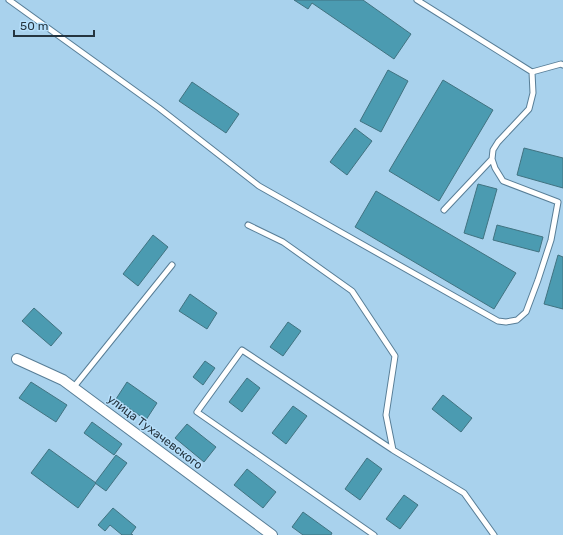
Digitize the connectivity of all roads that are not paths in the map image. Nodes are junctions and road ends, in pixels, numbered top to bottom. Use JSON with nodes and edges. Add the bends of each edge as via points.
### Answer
{"nodes":[{"id":1,"x":9,"y":0,"type":"edge"},
{"id":2,"x":417,"y":0,"type":"edge"},
{"id":3,"x":563,"y":65,"type":"edge"},
{"id":4,"x":532,"y":72,"type":"junction"},
{"id":5,"x":492,"y":159,"type":"junction"},
{"id":6,"x":444,"y":210,"type":"dead end"},
{"id":7,"x":248,"y":226,"type":"dead end"},
{"id":8,"x":172,"y":265,"type":"dead end"},
{"id":9,"x":17,"y":359,"type":"dead end"},
{"id":10,"x":73,"y":388,"type":"junction"},
{"id":11,"x":393,"y":450,"type":"junction"},
{"id":12,"x":272,"y":535,"type":"edge"},
{"id":13,"x":374,"y":535,"type":"edge"},
{"id":14,"x":494,"y":535,"type":"edge"}],
"edges":[{"from":1,"to":5,"type":"lane","via":[[159,108],[259,186],[498,321],[506,322],[517,320],[526,312],[551,240],[558,202],[503,181]]},
{"from":2,"to":4,"type":"lane"},
{"from":3,"to":4,"type":"lane"},
{"from":4,"to":5,"type":"lane","via":[[533,93],[529,109],[498,142],[493,150]]},
{"from":5,"to":6,"type":"lane"},
{"from":7,"to":11,"type":"lane","via":[[283,242],[352,291],[395,356],[386,416]]},
{"from":8,"to":10,"type":"lane"},
{"from":9,"to":10,"type":"street","name":"улица Тухачевского","via":[[63,380]]},
{"from":10,"to":12,"type":"street","name":"улица Тухачевского"},
{"from":11,"to":13,"type":"lane","via":[[242,350],[197,412]]},
{"from":11,"to":14,"type":"lane","via":[[464,493]]}]}
